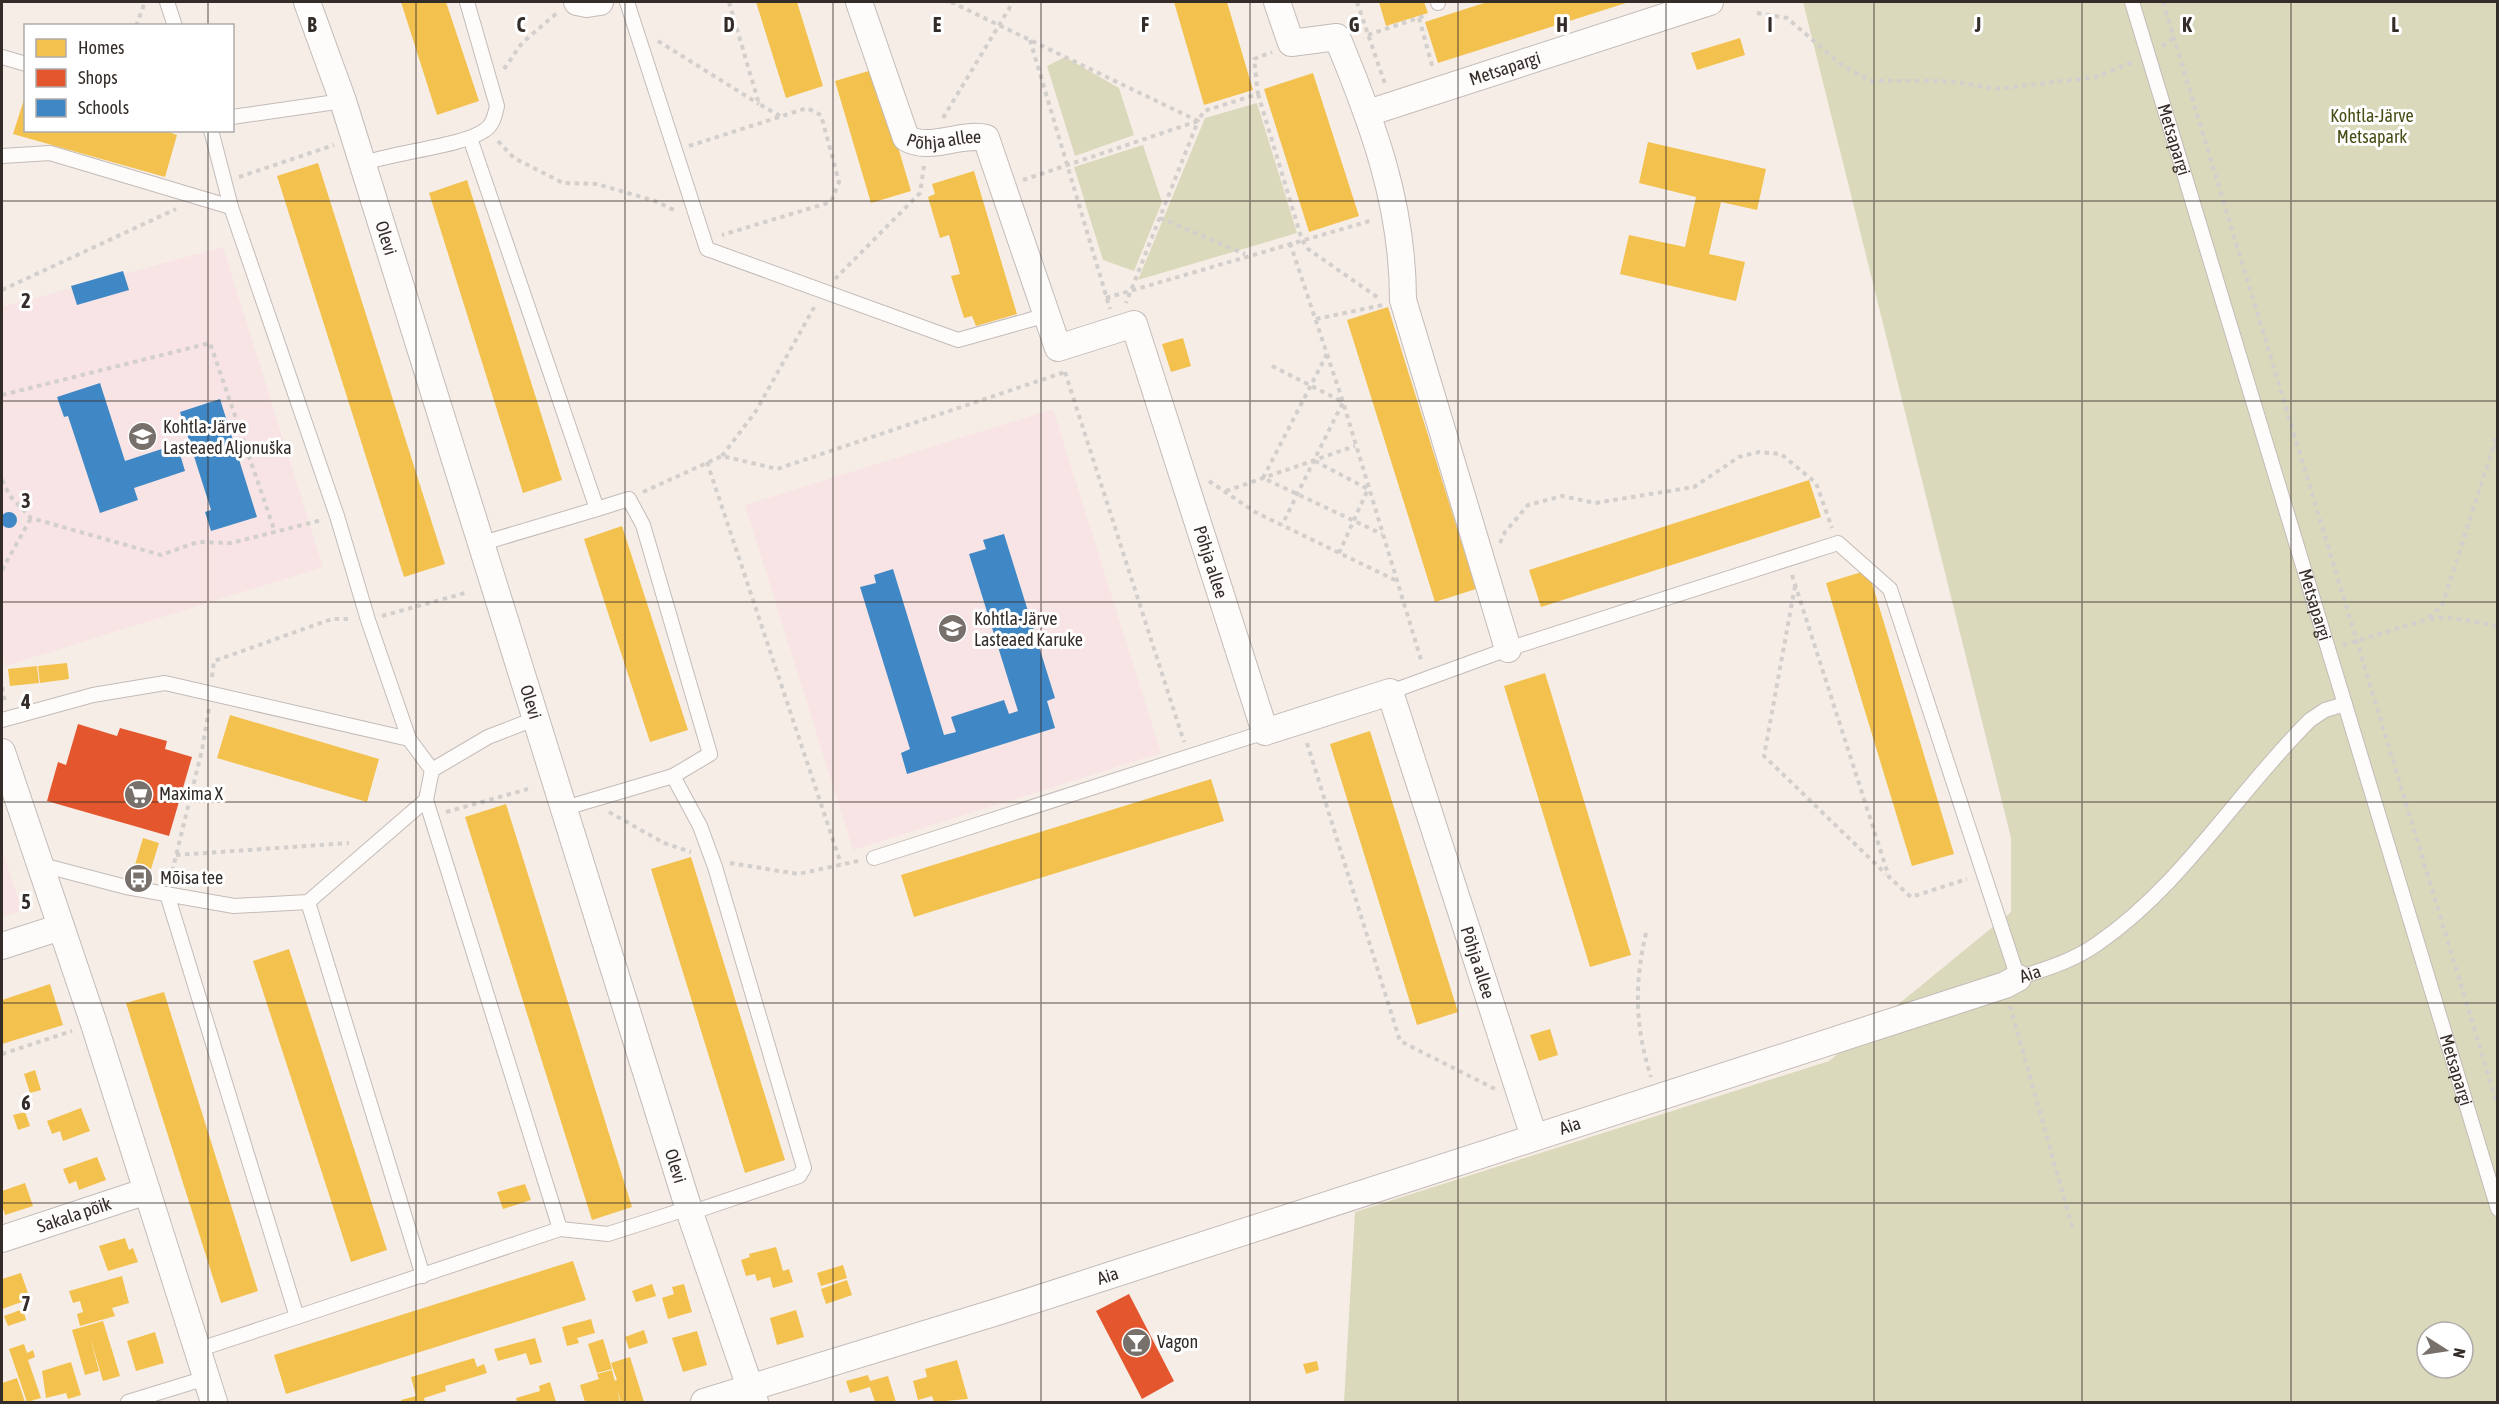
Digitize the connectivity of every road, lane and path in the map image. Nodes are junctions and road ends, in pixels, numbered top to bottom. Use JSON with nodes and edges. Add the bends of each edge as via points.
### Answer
{"nodes":[{"id":1,"x":145,"y":2,"type":"edge"},
{"id":2,"x":167,"y":2,"type":"edge"},
{"id":3,"x":307,"y":2,"type":"edge"},
{"id":4,"x":467,"y":2,"type":"edge"},
{"id":5,"x":600,"y":2,"type":"edge"},
{"id":6,"x":627,"y":2,"type":"edge"},
{"id":7,"x":729,"y":2,"type":"edge"},
{"id":8,"x":859,"y":2,"type":"edge"},
{"id":9,"x":951,"y":2,"type":"edge"},
{"id":10,"x":1013,"y":2,"type":"edge"},
{"id":11,"x":1277,"y":2,"type":"edge"},
{"id":12,"x":1357,"y":2,"type":"edge"},
{"id":13,"x":1438,"y":2,"type":"edge"},
{"id":14,"x":1710,"y":2,"type":"edge"},
{"id":15,"x":2132,"y":2,"type":"edge"},
{"id":16,"x":2163,"y":2,"type":"edge"},
{"id":17,"x":570,"y":5,"type":"edge"},
{"id":18,"x":1757,"y":13,"type":"dead end"},
{"id":19,"x":1419,"y":18,"type":"junction"},
{"id":20,"x":137,"y":24,"type":"edge"},
{"id":21,"x":174,"y":24,"type":"edge"},
{"id":22,"x":999,"y":25,"type":"junction"},
{"id":23,"x":635,"y":27,"type":"junction"},
{"id":24,"x":1368,"y":35,"type":"junction"},
{"id":25,"x":2174,"y":38,"type":"junction"},
{"id":26,"x":1029,"y":40,"type":"junction"},
{"id":27,"x":1291,"y":43,"type":"junction"},
{"id":28,"x":2149,"y":55,"type":"junction"},
{"id":29,"x":2,"y":57,"type":"edge"},
{"id":30,"x":24,"y":63,"type":"edge"},
{"id":31,"x":492,"y":87,"type":"junction"},
{"id":32,"x":1439,"y":90,"type":"junction"},
{"id":33,"x":1258,"y":94,"type":"junction"},
{"id":34,"x":343,"y":101,"type":"junction"},
{"id":35,"x":759,"y":104,"type":"junction"},
{"id":36,"x":1380,"y":109,"type":"junction"},
{"id":37,"x":781,"y":116,"type":"junction"},
{"id":38,"x":234,"y":117,"type":"edge"},
{"id":39,"x":1198,"y":121,"type":"junction"},
{"id":40,"x":487,"y":130,"type":"junction"},
{"id":41,"x":212,"y":132,"type":"edge"},
{"id":42,"x":470,"y":138,"type":"junction"},
{"id":43,"x":928,"y":143,"type":"junction"},
{"id":44,"x":335,"y":145,"type":"dead end"},
{"id":45,"x":674,"y":151,"type":"junction"},
{"id":46,"x":2,"y":156,"type":"edge"},
{"id":47,"x":362,"y":164,"type":"junction"},
{"id":48,"x":1067,"y":165,"type":"junction"},
{"id":49,"x":224,"y":181,"type":"junction"},
{"id":50,"x":1002,"y":187,"type":"junction"},
{"id":51,"x":199,"y":198,"type":"junction"},
{"id":52,"x":231,"y":207,"type":"junction"},
{"id":53,"x":1397,"y":213,"type":"junction"},
{"id":54,"x":1160,"y":218,"type":"junction"},
{"id":55,"x":697,"y":221,"type":"junction"},
{"id":56,"x":1302,"y":240,"type":"junction"},
{"id":57,"x":704,"y":241,"type":"junction"},
{"id":58,"x":1290,"y":243,"type":"junction"},
{"id":59,"x":1246,"y":255,"type":"junction"},
{"id":60,"x":2,"y":290,"type":"edge"},
{"id":61,"x":1131,"y":290,"type":"junction"},
{"id":62,"x":823,"y":291,"type":"junction"},
{"id":63,"x":1106,"y":298,"type":"junction"},
{"id":64,"x":1047,"y":315,"type":"junction"},
{"id":65,"x":1316,"y":319,"type":"junction"},
{"id":66,"x":1116,"y":330,"type":"junction"},
{"id":67,"x":1058,"y":348,"type":"junction"},
{"id":68,"x":1327,"y":353,"type":"junction"},
{"id":69,"x":1272,"y":366,"type":"dead end"},
{"id":70,"x":1065,"y":372,"type":"junction"},
{"id":71,"x":1311,"y":386,"type":"junction"},
{"id":72,"x":2,"y":395,"type":"edge"},
{"id":73,"x":1343,"y":402,"type":"junction"},
{"id":74,"x":2498,"y":432,"type":"edge"},
{"id":75,"x":2494,"y":442,"type":"junction"},
{"id":76,"x":1355,"y":446,"type":"junction"},
{"id":77,"x":2498,"y":455,"type":"edge"},
{"id":78,"x":722,"y":456,"type":"junction"},
{"id":79,"x":1314,"y":461,"type":"junction"},
{"id":80,"x":707,"y":462,"type":"junction"},
{"id":81,"x":1179,"y":465,"type":"junction"},
{"id":82,"x":1263,"y":478,"type":"junction"},
{"id":83,"x":2,"y":480,"type":"edge"},
{"id":84,"x":1368,"y":489,"type":"junction"},
{"id":85,"x":1226,"y":491,"type":"junction"},
{"id":86,"x":1298,"y":494,"type":"junction"},
{"id":87,"x":629,"y":499,"type":"junction"},
{"id":88,"x":597,"y":509,"type":"junction"},
{"id":89,"x":338,"y":516,"type":"junction"},
{"id":90,"x":31,"y":518,"type":"junction"},
{"id":91,"x":1354,"y":521,"type":"junction"},
{"id":92,"x":1282,"y":525,"type":"junction"},
{"id":93,"x":275,"y":532,"type":"junction"},
{"id":94,"x":1382,"y":534,"type":"junction"},
{"id":95,"x":483,"y":543,"type":"junction"},
{"id":96,"x":1838,"y":543,"type":"junction"},
{"id":97,"x":1339,"y":553,"type":"junction"},
{"id":98,"x":1787,"y":560,"type":"junction"},
{"id":99,"x":2,"y":570,"type":"edge"},
{"id":100,"x":1486,"y":577,"type":"junction"},
{"id":101,"x":1396,"y":580,"type":"junction"},
{"id":102,"x":1795,"y":585,"type":"junction"},
{"id":103,"x":2425,"y":620,"type":"junction"},
{"id":104,"x":2498,"y":626,"type":"edge"},
{"id":105,"x":2356,"y":639,"type":"junction"},
{"id":106,"x":1508,"y":649,"type":"junction"},
{"id":107,"x":2330,"y":650,"type":"junction"},
{"id":108,"x":1427,"y":679,"type":"junction"},
{"id":109,"x":1390,"y":692,"type":"junction"},
{"id":110,"x":2345,"y":704,"type":"junction"},
{"id":111,"x":537,"y":718,"type":"junction"},
{"id":112,"x":2,"y":720,"type":"edge"},
{"id":113,"x":1301,"y":722,"type":"junction"},
{"id":114,"x":1265,"y":732,"type":"junction"},
{"id":115,"x":408,"y":739,"type":"junction"},
{"id":116,"x":2,"y":752,"type":"edge"},
{"id":117,"x":1189,"y":757,"type":"junction"},
{"id":118,"x":432,"y":770,"type":"junction"},
{"id":119,"x":673,"y":776,"type":"junction"},
{"id":120,"x":528,"y":789,"type":"dead end"},
{"id":121,"x":426,"y":800,"type":"junction"},
{"id":122,"x":565,"y":808,"type":"junction"},
{"id":123,"x":431,"y":816,"type":"junction"},
{"id":124,"x":379,"y":842,"type":"junction"},
{"id":125,"x":176,"y":855,"type":"dead end"},
{"id":126,"x":874,"y":858,"type":"dead end"},
{"id":127,"x":841,"y":864,"type":"dead end"},
{"id":128,"x":42,"y":865,"type":"junction"},
{"id":129,"x":1982,"y":874,"type":"junction"},
{"id":130,"x":1888,"y":877,"type":"junction"},
{"id":131,"x":166,"y":894,"type":"junction"},
{"id":132,"x":308,"y":902,"type":"junction"},
{"id":133,"x":61,"y":927,"type":"junction"},
{"id":134,"x":1646,"y":933,"type":"dead end"},
{"id":135,"x":2,"y":946,"type":"edge"},
{"id":136,"x":2011,"y":982,"type":"junction"},
{"id":137,"x":94,"y":1024,"type":"junction"},
{"id":138,"x":2,"y":1054,"type":"edge"},
{"id":139,"x":1658,"y":1097,"type":"junction"},
{"id":140,"x":1523,"y":1103,"type":"junction"},
{"id":141,"x":2498,"y":1107,"type":"edge"},
{"id":142,"x":1534,"y":1137,"type":"junction"},
{"id":143,"x":147,"y":1191,"type":"junction"},
{"id":144,"x":2498,"y":1209,"type":"edge"},
{"id":145,"x":690,"y":1210,"type":"junction"},
{"id":146,"x":560,"y":1229,"type":"junction"},
{"id":147,"x":2073,"y":1230,"type":"dead end"},
{"id":148,"x":2,"y":1239,"type":"edge"},
{"id":149,"x":423,"y":1276,"type":"junction"},
{"id":150,"x":297,"y":1317,"type":"junction"},
{"id":151,"x":197,"y":1350,"type":"junction"},
{"id":152,"x":206,"y":1378,"type":"junction"},
{"id":153,"x":752,"y":1395,"type":"edge"},
{"id":154,"x":128,"y":1402,"type":"edge"},
{"id":155,"x":213,"y":1402,"type":"edge"},
{"id":156,"x":704,"y":1402,"type":"edge"}],
"edges":[{"from":1,"to":20,"type":"path"},
{"from":2,"to":21,"type":"lane"},
{"from":3,"to":34,"type":"street","name":"Olevi"},
{"from":4,"to":31,"type":"lane"},
{"from":5,"to":17,"type":"street"},
{"from":6,"to":23,"type":"lane"},
{"from":7,"to":35,"type":"path"},
{"from":8,"to":43,"type":"street","name":"Põhja allee","via":[[906,138],[917,144]]},
{"from":9,"to":22,"type":"path"},
{"from":10,"to":22,"type":"path"},
{"from":11,"to":27,"type":"street"},
{"from":12,"to":24,"type":"path"},
{"from":13,"to":19,"type":"path","via":[[1431,14]]},
{"from":14,"to":32,"type":"street","name":"Metsapargi"},
{"from":15,"to":28,"type":"lane","name":"Metsapargi"},
{"from":16,"to":25,"type":"path"},
{"from":17,"to":31,"type":"path","via":[[522,43]]},
{"from":18,"to":28,"type":"path","via":[[1787,18],[1843,66],[1872,81],[1950,81],[1996,89],[2096,77]]},
{"from":19,"to":24,"type":"path"},
{"from":19,"to":32,"type":"path"},
{"from":22,"to":26,"type":"path"},
{"from":22,"to":43,"type":"path"},
{"from":23,"to":35,"type":"path"},
{"from":23,"to":45,"type":"lane"},
{"from":24,"to":36,"type":"path"},
{"from":25,"to":28,"type":"path"},
{"from":25,"to":105,"type":"path"},
{"from":26,"to":39,"type":"path"},
{"from":26,"to":48,"type":"path"},
{"from":27,"to":33,"type":"path","via":[[1254,59]]},
{"from":27,"to":36,"type":"street","via":[[1337,37]]},
{"from":28,"to":107,"type":"lane","name":"Metsapargi"},
{"from":29,"to":30,"type":"lane"},
{"from":31,"to":40,"type":"lane","via":[[498,105]]},
{"from":32,"to":36,"type":"street","name":"Metsapargi"},
{"from":33,"to":39,"type":"path","via":[[1204,111]]},
{"from":33,"to":56,"type":"path"},
{"from":34,"to":38,"type":"lane"},
{"from":34,"to":47,"type":"street","name":"Olevi"},
{"from":35,"to":37,"type":"path"},
{"from":36,"to":53,"type":"street"},
{"from":37,"to":45,"type":"path"},
{"from":37,"to":57,"type":"path","via":[[807,108],[820,116],[839,182],[831,202]]},
{"from":39,"to":48,"type":"path"},
{"from":39,"to":54,"type":"path"},
{"from":40,"to":42,"type":"lane"},
{"from":40,"to":55,"type":"path","via":[[514,158],[563,183],[597,184],[655,201]]},
{"from":41,"to":49,"type":"lane"},
{"from":42,"to":47,"type":"lane","via":[[385,155]]},
{"from":42,"to":88,"type":"lane"},
{"from":43,"to":50,"type":"street","name":"Põhja allee","via":[[986,138]]},
{"from":43,"to":62,"type":"path","via":[[920,193]]},
{"from":44,"to":49,"type":"path"},
{"from":45,"to":55,"type":"lane"},
{"from":46,"to":51,"type":"lane","via":[[50,153]]},
{"from":47,"to":95,"type":"street","name":"Olevi"},
{"from":48,"to":50,"type":"path"},
{"from":48,"to":63,"type":"path"},
{"from":49,"to":52,"type":"lane"},
{"from":50,"to":64,"type":"street","name":"Põhja allee"},
{"from":51,"to":52,"type":"lane"},
{"from":51,"to":60,"type":"path"},
{"from":52,"to":89,"type":"lane"},
{"from":53,"to":56,"type":"path"},
{"from":53,"to":100,"type":"street","via":[[1403,300]]},
{"from":54,"to":59,"type":"path"},
{"from":54,"to":61,"type":"path"},
{"from":55,"to":57,"type":"lane"},
{"from":56,"to":58,"type":"path"},
{"from":56,"to":65,"type":"path","via":[[1308,249],[1387,304]]},
{"from":57,"to":62,"type":"lane","via":[[706,249]]},
{"from":58,"to":59,"type":"path"},
{"from":58,"to":65,"type":"path"},
{"from":59,"to":61,"type":"path"},
{"from":61,"to":63,"type":"path"},
{"from":61,"to":66,"type":"path"},
{"from":62,"to":64,"type":"lane","via":[[958,340]]},
{"from":62,"to":78,"type":"path","via":[[756,411]]},
{"from":63,"to":66,"type":"path"},
{"from":64,"to":67,"type":"street","name":"Põhja allee"},
{"from":65,"to":68,"type":"path"},
{"from":66,"to":67,"type":"street","name":"Põhja allee"},
{"from":66,"to":81,"type":"street","name":"Põhja allee","via":[[1134,324]]},
{"from":67,"to":70,"type":"path"},
{"from":68,"to":71,"type":"path"},
{"from":68,"to":73,"type":"path"},
{"from":69,"to":71,"type":"path"},
{"from":70,"to":78,"type":"path","via":[[777,469]]},
{"from":70,"to":117,"type":"path"},
{"from":71,"to":73,"type":"path"},
{"from":71,"to":82,"type":"path"},
{"from":72,"to":93,"type":"path","via":[[210,343]]},
{"from":73,"to":76,"type":"path"},
{"from":73,"to":79,"type":"path"},
{"from":74,"to":75,"type":"path"},
{"from":75,"to":77,"type":"path"},
{"from":75,"to":103,"type":"path","via":[[2448,593],[2442,606]]},
{"from":76,"to":79,"type":"path"},
{"from":76,"to":84,"type":"path"},
{"from":78,"to":80,"type":"path"},
{"from":79,"to":82,"type":"path"},
{"from":79,"to":84,"type":"path"},
{"from":79,"to":86,"type":"path"},
{"from":80,"to":87,"type":"path"},
{"from":80,"to":127,"type":"path"},
{"from":81,"to":85,"type":"path"},
{"from":81,"to":114,"type":"street","name":"Põhja allee"},
{"from":82,"to":85,"type":"path"},
{"from":82,"to":86,"type":"path"},
{"from":83,"to":90,"type":"path","via":[[10,496]]},
{"from":84,"to":91,"type":"path"},
{"from":84,"to":94,"type":"path"},
{"from":85,"to":92,"type":"path"},
{"from":86,"to":91,"type":"path"},
{"from":86,"to":92,"type":"path"},
{"from":87,"to":88,"type":"lane"},
{"from":87,"to":119,"type":"lane","via":[[643,525],[710,754]]},
{"from":88,"to":95,"type":"lane"},
{"from":89,"to":93,"type":"path"},
{"from":89,"to":115,"type":"lane"},
{"from":90,"to":93,"type":"path","via":[[161,555],[198,542],[231,543]]},
{"from":90,"to":99,"type":"path"},
{"from":91,"to":94,"type":"path"},
{"from":91,"to":97,"type":"path"},
{"from":92,"to":97,"type":"path"},
{"from":94,"to":101,"type":"path"},
{"from":95,"to":111,"type":"street","name":"Olevi"},
{"from":96,"to":98,"type":"lane"},
{"from":96,"to":100,"type":"path","via":[[1816,483],[1781,454],[1759,452],[1739,457],[1694,487],[1595,503],[1562,496],[1528,505],[1505,532]]},
{"from":96,"to":129,"type":"lane","via":[[1890,589]]},
{"from":97,"to":101,"type":"path"},
{"from":98,"to":102,"type":"path"},
{"from":98,"to":106,"type":"lane"},
{"from":100,"to":106,"type":"street"},
{"from":101,"to":108,"type":"path"},
{"from":102,"to":130,"type":"path"},
{"from":102,"to":130,"type":"path","via":[[1764,756]]},
{"from":103,"to":104,"type":"path","via":[[2447,617]]},
{"from":103,"to":105,"type":"path"},
{"from":105,"to":107,"type":"path"},
{"from":105,"to":141,"type":"path"},
{"from":106,"to":108,"type":"lane"},
{"from":107,"to":110,"type":"lane","name":"Metsapargi"},
{"from":108,"to":109,"type":"lane"},
{"from":109,"to":113,"type":"street"},
{"from":109,"to":140,"type":"street","name":"Põhja allee"},
{"from":110,"to":136,"type":"lane","name":"Aia","via":[[2310,720],[2191,857],[2124,923],[2082,953]]},
{"from":110,"to":144,"type":"lane","name":"Metsapargi"},
{"from":111,"to":118,"type":"lane","via":[[488,736]]},
{"from":111,"to":122,"type":"street","name":"Olevi"},
{"from":112,"to":115,"type":"lane","via":[[93,695],[165,683]]},
{"from":113,"to":114,"type":"street"},
{"from":113,"to":140,"type":"path","via":[[1400,1041]]},
{"from":114,"to":117,"type":"lane"},
{"from":115,"to":118,"type":"lane"},
{"from":116,"to":128,"type":"street"},
{"from":117,"to":126,"type":"lane"},
{"from":118,"to":121,"type":"lane"},
{"from":119,"to":122,"type":"lane"},
{"from":119,"to":145,"type":"lane","via":[[700,826],[715,867],[804,1168],[799,1176]]},
{"from":120,"to":123,"type":"path"},
{"from":121,"to":123,"type":"lane"},
{"from":121,"to":124,"type":"lane"},
{"from":122,"to":145,"type":"street","name":"Olevi"},
{"from":123,"to":146,"type":"lane"},
{"from":124,"to":125,"type":"path"},
{"from":124,"to":132,"type":"lane"},
{"from":128,"to":131,"type":"lane"},
{"from":128,"to":133,"type":"street"},
{"from":129,"to":130,"type":"path","via":[[1911,897]]},
{"from":129,"to":136,"type":"lane"},
{"from":131,"to":132,"type":"lane","via":[[234,906]]},
{"from":131,"to":150,"type":"lane"},
{"from":132,"to":149,"type":"lane"},
{"from":133,"to":135,"type":"street"},
{"from":133,"to":137,"type":"street"},
{"from":134,"to":139,"type":"path","via":[[1636,1002],[1643,1052]]},
{"from":136,"to":139,"type":"street","name":"Aia"},
{"from":136,"to":147,"type":"path"},
{"from":137,"to":138,"type":"path"},
{"from":137,"to":143,"type":"street"},
{"from":139,"to":142,"type":"street","name":"Aia"},
{"from":140,"to":142,"type":"street","name":"Põhja allee"},
{"from":142,"to":153,"type":"street","name":"Aia"},
{"from":143,"to":148,"type":"street","name":"Sakala põik"},
{"from":143,"to":151,"type":"street"},
{"from":145,"to":146,"type":"lane","via":[[608,1234]]},
{"from":145,"to":153,"type":"street","name":"Olevi"},
{"from":146,"to":149,"type":"lane"},
{"from":149,"to":150,"type":"lane"},
{"from":150,"to":151,"type":"lane"},
{"from":151,"to":152,"type":"street"},
{"from":152,"to":154,"type":"lane"},
{"from":152,"to":155,"type":"street"},
{"from":153,"to":156,"type":"street","name":"Aia"}]}
